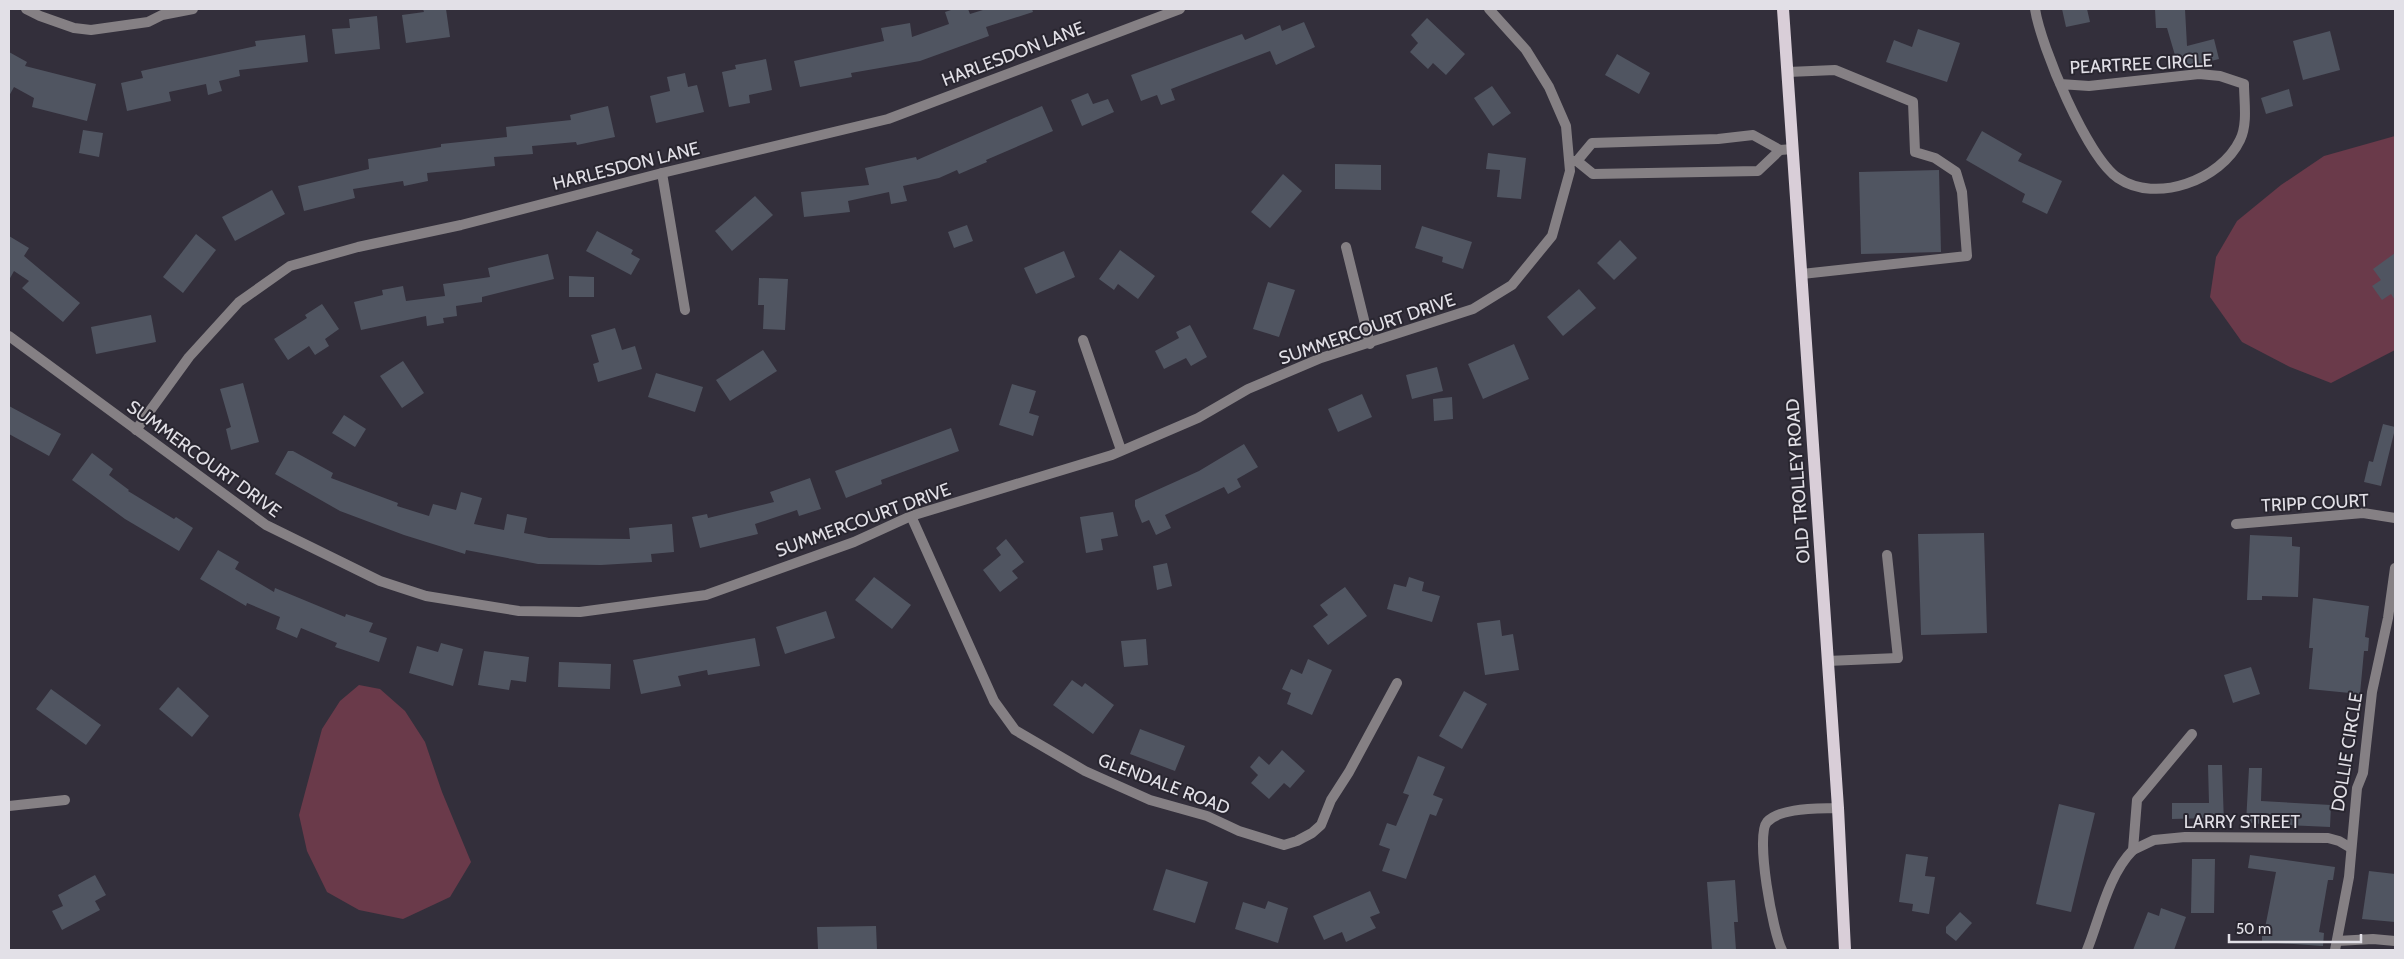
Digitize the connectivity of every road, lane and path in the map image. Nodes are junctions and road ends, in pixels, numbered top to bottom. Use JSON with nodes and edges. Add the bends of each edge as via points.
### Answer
{"nodes":[{"id":1,"x":26,"y":9,"type":"edge"},
{"id":2,"x":193,"y":9,"type":"edge"},
{"id":3,"x":1180,"y":9,"type":"edge"},
{"id":4,"x":1489,"y":9,"type":"edge"},
{"id":5,"x":2035,"y":9,"type":"edge"},
{"id":6,"x":1784,"y":10,"type":"edge"},
{"id":7,"x":1788,"y":72,"type":"junction"},
{"id":8,"x":2060,"y":84,"type":"junction"},
{"id":9,"x":1793,"y":149,"type":"junction"},
{"id":10,"x":1780,"y":150,"type":"junction"},
{"id":11,"x":1573,"y":160,"type":"junction"},
{"id":12,"x":662,"y":173,"type":"junction"},
{"id":13,"x":1346,"y":246,"type":"dead end"},
{"id":14,"x":1802,"y":274,"type":"junction"},
{"id":15,"x":685,"y":310,"type":"dead end"},
{"id":16,"x":9,"y":336,"type":"edge"},
{"id":17,"x":1083,"y":340,"type":"dead end"},
{"id":18,"x":1370,"y":344,"type":"junction"},
{"id":19,"x":136,"y":430,"type":"junction"},
{"id":20,"x":1121,"y":450,"type":"junction"},
{"id":21,"x":912,"y":516,"type":"junction"},
{"id":22,"x":2395,"y":518,"type":"edge"},
{"id":23,"x":2236,"y":524,"type":"dead end"},
{"id":24,"x":1887,"y":555,"type":"dead end"},
{"id":25,"x":2395,"y":568,"type":"edge"},
{"id":26,"x":1827,"y":661,"type":"junction"},
{"id":27,"x":1397,"y":683,"type":"dead end"},
{"id":28,"x":2192,"y":734,"type":"dead end"},
{"id":29,"x":65,"y":800,"type":"dead end"},
{"id":30,"x":9,"y":806,"type":"edge"},
{"id":31,"x":1838,"y":808,"type":"junction"},
{"id":32,"x":2351,"y":848,"type":"junction"},
{"id":33,"x":2133,"y":850,"type":"junction"},
{"id":34,"x":2395,"y":941,"type":"edge"},
{"id":35,"x":2336,"y":946,"type":"edge"},
{"id":36,"x":1782,"y":950,"type":"edge"},
{"id":37,"x":1846,"y":950,"type":"edge"},
{"id":38,"x":2087,"y":950,"type":"edge"}],
"edges":[{"from":1,"to":2,"type":"street","via":[[74,28],[91,30],[148,22],[162,15]]},
{"from":3,"to":12,"type":"street","name":"HARLESDON LANE","via":[[888,119]]},
{"from":4,"to":11,"type":"street","name":"SUMMERCOURT DRIVE","via":[[1526,50],[1550,87],[1566,126]]},
{"from":5,"to":8,"type":"street","name":"PEARTREE CIRCLE","via":[[2042,38]]},
{"from":6,"to":7,"type":"main road","name":"OLD TROLLEY ROAD"},
{"from":7,"to":9,"type":"main road","name":"OLD TROLLEY ROAD"},
{"from":7,"to":14,"type":"street","via":[[1835,70],[1913,102],[1915,152],[1935,158],[1956,172],[1962,192],[1967,256]]},
{"from":8,"to":8,"type":"street","name":"PEARTREE CIRCLE","via":[[2089,86],[2180,76],[2220,76],[2244,84],[2245,114],[2240,139],[2221,165],[2194,180],[2151,189],[2133,185],[2118,178],[2098,154]]},
{"from":9,"to":10,"type":"street"},
{"from":9,"to":14,"type":"main road","name":"OLD TROLLEY ROAD"},
{"from":10,"to":11,"type":"street","via":[[1753,135],[1592,144]]},
{"from":10,"to":11,"type":"street","via":[[1758,171],[1593,174]]},
{"from":11,"to":18,"type":"street","name":"SUMMERCOURT DRIVE","via":[[1552,236],[1512,284],[1473,309]]},
{"from":12,"to":15,"type":"street"},
{"from":12,"to":19,"type":"street","name":"HARLESDON LANE","via":[[290,266],[239,302],[189,357]]},
{"from":13,"to":18,"type":"street"},
{"from":14,"to":26,"type":"main road","name":"OLD TROLLEY ROAD"},
{"from":16,"to":19,"type":"street","name":"SUMMERCOURT DRIVE"},
{"from":17,"to":20,"type":"street"},
{"from":18,"to":20,"type":"street","name":"SUMMERCOURT DRIVE","via":[[1321,358],[1248,389],[1198,418]]},
{"from":19,"to":21,"type":"street","name":"SUMMERCOURT DRIVE","via":[[266,526],[380,581],[426,596],[519,611],[580,612],[706,596],[854,542]]},
{"from":20,"to":21,"type":"street","name":"SUMMERCOURT DRIVE"},
{"from":21,"to":27,"type":"street","name":"GLENDALE ROAD","via":[[990,693],[1015,730],[1093,775],[1150,800],[1207,816],[1239,831],[1284,846],[1312,834],[1321,825],[1331,800]]},
{"from":22,"to":23,"type":"street","name":"TRIPP COURT","via":[[2362,513]]},
{"from":24,"to":26,"type":"street","via":[[1898,658]]},
{"from":25,"to":32,"type":"street","name":"DOLLIE CIRCLE","via":[[2372,692]]},
{"from":26,"to":31,"type":"main road","name":"OLD TROLLEY ROAD"},
{"from":28,"to":33,"type":"street","via":[[2137,800]]},
{"from":29,"to":30,"type":"street"},
{"from":31,"to":36,"type":"street","via":[[1795,810],[1766,822],[1763,830],[1766,876],[1775,937]]},
{"from":31,"to":37,"type":"main road","name":"OLD TROLLEY ROAD"},
{"from":32,"to":33,"type":"street","name":"LARRY STREET","via":[[2328,838],[2185,837],[2154,840]]},
{"from":32,"to":35,"type":"street","name":"DOLLIE CIRCLE"},
{"from":33,"to":38,"type":"street","via":[[2124,859],[2112,882]]},
{"from":34,"to":35,"type":"street","via":[[2373,939]]}]}
